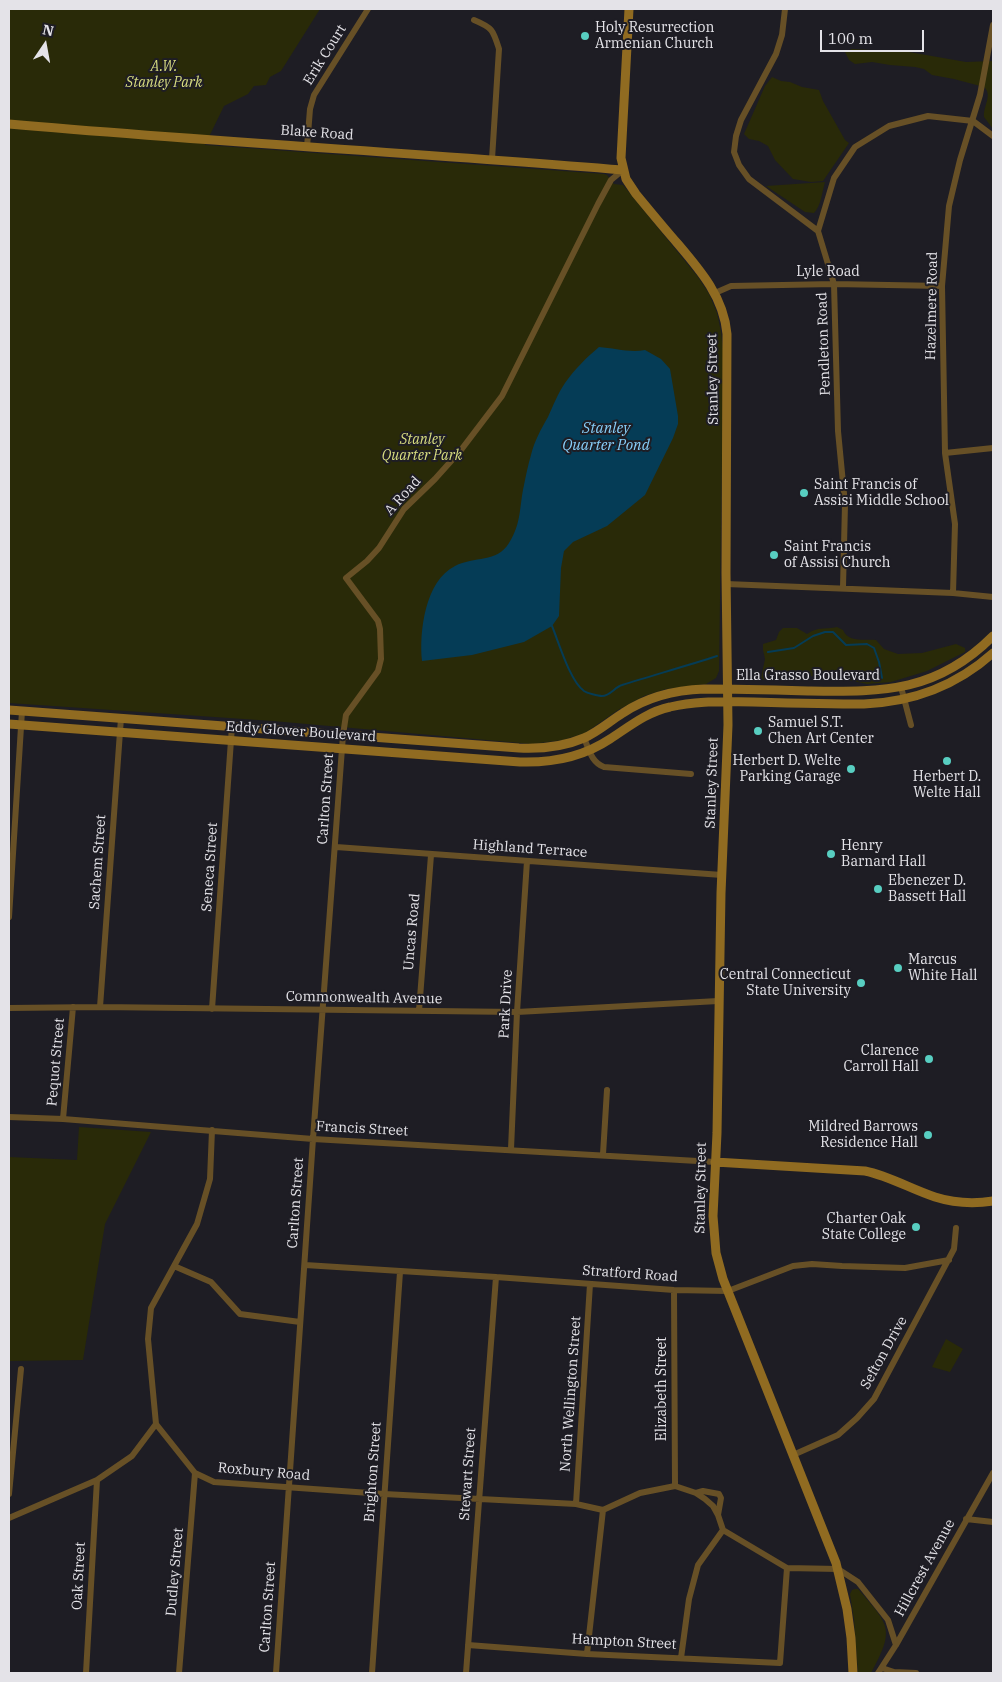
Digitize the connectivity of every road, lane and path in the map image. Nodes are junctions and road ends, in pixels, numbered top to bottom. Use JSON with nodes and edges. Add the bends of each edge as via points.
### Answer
{"nodes":[{"id":1,"x":368,"y":9,"type":"edge"},
{"id":2,"x":629,"y":9,"type":"edge"},
{"id":3,"x":784,"y":9,"type":"edge"},
{"id":4,"x":474,"y":20,"type":"dead end"},
{"id":5,"x":993,"y":25,"type":"edge"},
{"id":6,"x":973,"y":121,"type":"junction"},
{"id":7,"x":9,"y":124,"type":"edge"},
{"id":8,"x":993,"y":136,"type":"edge"},
{"id":9,"x":307,"y":146,"type":"junction"},
{"id":10,"x":492,"y":159,"type":"junction"},
{"id":11,"x":623,"y":170,"type":"junction"},
{"id":12,"x":818,"y":231,"type":"junction"},
{"id":13,"x":834,"y":284,"type":"junction"},
{"id":14,"x":942,"y":286,"type":"junction"},
{"id":15,"x":715,"y":293,"type":"junction"},
{"id":16,"x":993,"y":448,"type":"edge"},
{"id":17,"x":945,"y":453,"type":"junction"},
{"id":18,"x":726,"y":584,"type":"junction"},
{"id":19,"x":842,"y":587,"type":"junction"},
{"id":20,"x":953,"y":592,"type":"junction"},
{"id":21,"x":993,"y":597,"type":"edge"},
{"id":22,"x":993,"y":636,"type":"edge"},
{"id":23,"x":993,"y":653,"type":"edge"},
{"id":24,"x":901,"y":687,"type":"junction"},
{"id":25,"x":728,"y":689,"type":"junction"},
{"id":26,"x":904,"y":700,"type":"junction"},
{"id":27,"x":728,"y":702,"type":"junction"},
{"id":28,"x":9,"y":710,"type":"edge"},
{"id":29,"x":22,"y":711,"type":"junction"},
{"id":30,"x":121,"y":718,"type":"junction"},
{"id":31,"x":9,"y":724,"type":"edge"},
{"id":32,"x":21,"y":725,"type":"junction"},
{"id":33,"x":911,"y":725,"type":"dead end"},
{"id":34,"x":232,"y":726,"type":"junction"},
{"id":35,"x":120,"y":732,"type":"junction"},
{"id":36,"x":343,"y":735,"type":"junction"},
{"id":37,"x":584,"y":738,"type":"junction"},
{"id":38,"x":231,"y":740,"type":"junction"},
{"id":39,"x":468,"y":744,"type":"junction"},
{"id":40,"x":342,"y":749,"type":"junction"},
{"id":41,"x":589,"y":750,"type":"junction"},
{"id":42,"x":468,"y":758,"type":"junction"},
{"id":43,"x":690,"y":774,"type":"dead end"},
{"id":44,"x":336,"y":847,"type":"junction"},
{"id":45,"x":431,"y":855,"type":"junction"},
{"id":46,"x":527,"y":861,"type":"junction"},
{"id":47,"x":722,"y":875,"type":"junction"},
{"id":48,"x":9,"y":917,"type":"edge"},
{"id":49,"x":718,"y":1001,"type":"junction"},
{"id":50,"x":100,"y":1007,"type":"junction"},
{"id":51,"x":9,"y":1008,"type":"edge"},
{"id":52,"x":72,"y":1008,"type":"junction"},
{"id":53,"x":212,"y":1009,"type":"junction"},
{"id":54,"x":324,"y":1010,"type":"junction"},
{"id":55,"x":419,"y":1011,"type":"junction"},
{"id":56,"x":517,"y":1012,"type":"junction"},
{"id":57,"x":607,"y":1090,"type":"dead end"},
{"id":58,"x":9,"y":1117,"type":"edge"},
{"id":59,"x":64,"y":1119,"type":"junction"},
{"id":60,"x":212,"y":1130,"type":"junction"},
{"id":61,"x":313,"y":1139,"type":"junction"},
{"id":62,"x":511,"y":1149,"type":"junction"},
{"id":63,"x":603,"y":1154,"type":"junction"},
{"id":64,"x":715,"y":1162,"type":"junction"},
{"id":65,"x":993,"y":1201,"type":"edge"},
{"id":66,"x":956,"y":1228,"type":"dead end"},
{"id":67,"x":949,"y":1260,"type":"junction"},
{"id":68,"x":305,"y":1265,"type":"junction"},
{"id":69,"x":174,"y":1266,"type":"junction"},
{"id":70,"x":400,"y":1272,"type":"junction"},
{"id":71,"x":496,"y":1277,"type":"junction"},
{"id":72,"x":590,"y":1284,"type":"junction"},
{"id":73,"x":674,"y":1290,"type":"junction"},
{"id":74,"x":728,"y":1291,"type":"junction"},
{"id":75,"x":300,"y":1322,"type":"junction"},
{"id":76,"x":21,"y":1369,"type":"dead end"},
{"id":77,"x":156,"y":1424,"type":"junction"},
{"id":78,"x":793,"y":1454,"type":"junction"},
{"id":79,"x":195,"y":1473,"type":"junction"},
{"id":80,"x":993,"y":1473,"type":"edge"},
{"id":81,"x":97,"y":1480,"type":"junction"},
{"id":82,"x":675,"y":1486,"type":"junction"},
{"id":83,"x":289,"y":1488,"type":"junction"},
{"id":84,"x":696,"y":1493,"type":"junction"},
{"id":85,"x":9,"y":1494,"type":"edge"},
{"id":86,"x":384,"y":1494,"type":"junction"},
{"id":87,"x":479,"y":1500,"type":"junction"},
{"id":88,"x":576,"y":1504,"type":"junction"},
{"id":89,"x":603,"y":1510,"type":"junction"},
{"id":90,"x":718,"y":1515,"type":"junction"},
{"id":91,"x":9,"y":1518,"type":"edge"},
{"id":92,"x":966,"y":1520,"type":"junction"},
{"id":93,"x":993,"y":1522,"type":"edge"},
{"id":94,"x":723,"y":1530,"type":"junction"},
{"id":95,"x":787,"y":1568,"type":"junction"},
{"id":96,"x":838,"y":1569,"type":"junction"},
{"id":97,"x":468,"y":1645,"type":"junction"},
{"id":98,"x":896,"y":1646,"type":"junction"},
{"id":99,"x":587,"y":1654,"type":"junction"},
{"id":100,"x":681,"y":1658,"type":"junction"},
{"id":101,"x":880,"y":1671,"type":"edge"},
{"id":102,"x":86,"y":1673,"type":"edge"},
{"id":103,"x":179,"y":1673,"type":"edge"},
{"id":104,"x":276,"y":1673,"type":"edge"},
{"id":105,"x":372,"y":1673,"type":"edge"},
{"id":106,"x":466,"y":1673,"type":"edge"},
{"id":107,"x":853,"y":1673,"type":"edge"},
{"id":108,"x":916,"y":1673,"type":"edge"}],
"edges":[{"from":1,"to":9,"type":"street","name":"Erik Court","via":[[314,94]]},
{"from":2,"to":11,"type":"street","name":"Stanley Street","via":[[621,152]]},
{"from":3,"to":12,"type":"street","via":[[782,35],[776,54],[741,120],[734,152],[749,179]]},
{"from":4,"to":10,"type":"street","via":[[489,27],[499,49]]},
{"from":5,"to":6,"type":"street","name":"Hazelmere Road"},
{"from":6,"to":8,"type":"street"},
{"from":6,"to":12,"type":"street","via":[[928,116],[889,126],[855,147],[834,178]]},
{"from":6,"to":14,"type":"street","name":"Hazelmere Road","via":[[949,206]]},
{"from":7,"to":9,"type":"street","name":"Blake Road"},
{"from":9,"to":10,"type":"street","name":"Blake Road"},
{"from":10,"to":11,"type":"street","name":"Blake Road"},
{"from":11,"to":15,"type":"street","name":"Stanley Street","via":[[633,190],[696,265]]},
{"from":11,"to":36,"type":"street","name":"A Road","via":[[611,180],[598,204],[502,396],[436,479],[404,509],[379,548],[346,578],[378,621],[382,660],[378,671],[346,715]]},
{"from":12,"to":13,"type":"street","name":"Pendleton Road"},
{"from":13,"to":14,"type":"street","name":"Lyle Road"},
{"from":13,"to":15,"type":"street","name":"Lyle Road","via":[[731,286]]},
{"from":13,"to":19,"type":"street","name":"Pendleton Road","via":[[838,431],[845,504]]},
{"from":14,"to":17,"type":"street","name":"Hazelmere Road"},
{"from":15,"to":18,"type":"street","name":"Stanley Street","via":[[724,314],[727,338]]},
{"from":16,"to":17,"type":"street"},
{"from":17,"to":20,"type":"street","name":"Hazelmere Road","via":[[955,524]]},
{"from":18,"to":19,"type":"street"},
{"from":18,"to":25,"type":"street","name":"Stanley Street"},
{"from":19,"to":20,"type":"street"},
{"from":20,"to":21,"type":"street"},
{"from":22,"to":24,"type":"street","name":"Ella Grasso Boulevard","via":[[950,669]]},
{"from":23,"to":26,"type":"street","name":"Ella Grasso Boulevard","via":[[949,684]]},
{"from":24,"to":25,"type":"street","name":"Ella Grasso Boulevard","via":[[857,692]]},
{"from":24,"to":26,"type":"street"},
{"from":25,"to":27,"type":"street","name":"Stanley Street"},
{"from":25,"to":37,"type":"street","name":"Eddy Glover Boulevard","via":[[686,690],[659,696],[631,708]]},
{"from":26,"to":27,"type":"street","name":"Ella Grasso Boulevard","via":[[864,704]]},
{"from":26,"to":33,"type":"street"},
{"from":27,"to":41,"type":"street","name":"Eddy Glover Boulevard","via":[[691,703],[660,710]]},
{"from":27,"to":47,"type":"street","name":"Stanley Street"},
{"from":28,"to":29,"type":"street","name":"Eddy Glover Boulevard"},
{"from":29,"to":30,"type":"street","name":"Eddy Glover Boulevard"},
{"from":29,"to":32,"type":"street"},
{"from":30,"to":34,"type":"street","name":"Eddy Glover Boulevard"},
{"from":30,"to":35,"type":"street","name":"Sachem Street"},
{"from":31,"to":32,"type":"street","name":"Eddy Glover Boulevard"},
{"from":32,"to":35,"type":"street","name":"Eddy Glover Boulevard"},
{"from":32,"to":48,"type":"street"},
{"from":34,"to":36,"type":"street","name":"Eddy Glover Boulevard"},
{"from":34,"to":38,"type":"street","name":"Seneca Street"},
{"from":35,"to":38,"type":"street","name":"Eddy Glover Boulevard"},
{"from":35,"to":50,"type":"street","name":"Sachem Street"},
{"from":36,"to":39,"type":"street","name":"Eddy Glover Boulevard"},
{"from":36,"to":40,"type":"street","name":"Carlton Street"},
{"from":37,"to":39,"type":"street","name":"Eddy Glover Boulevard","via":[[541,748]]},
{"from":37,"to":41,"type":"street"},
{"from":38,"to":40,"type":"street","name":"Eddy Glover Boulevard"},
{"from":38,"to":53,"type":"street","name":"Seneca Street"},
{"from":39,"to":42,"type":"street"},
{"from":40,"to":42,"type":"street","name":"Eddy Glover Boulevard"},
{"from":40,"to":44,"type":"street","name":"Carlton Street"},
{"from":41,"to":42,"type":"street","name":"Eddy Glover Boulevard","via":[[564,759],[540,762]]},
{"from":41,"to":43,"type":"street","via":[[598,765],[604,767]]},
{"from":44,"to":45,"type":"street","name":"Highland Terrace"},
{"from":44,"to":54,"type":"street","name":"Carlton Street"},
{"from":45,"to":46,"type":"street","name":"Highland Terrace"},
{"from":45,"to":55,"type":"street","name":"Uncas Road"},
{"from":46,"to":47,"type":"street","name":"Highland Terrace"},
{"from":46,"to":56,"type":"street","name":"Park Drive"},
{"from":47,"to":49,"type":"street","name":"Stanley Street"},
{"from":49,"to":56,"type":"street","name":"Commonwealth Avenue"},
{"from":49,"to":64,"type":"street","name":"Stanley Street"},
{"from":50,"to":52,"type":"street","name":"Commonwealth Avenue"},
{"from":50,"to":53,"type":"street","name":"Commonwealth Avenue"},
{"from":51,"to":52,"type":"street","name":"Commonwealth Avenue"},
{"from":52,"to":59,"type":"street","name":"Pequot Street"},
{"from":53,"to":54,"type":"street","name":"Commonwealth Avenue"},
{"from":54,"to":55,"type":"street","name":"Commonwealth Avenue"},
{"from":54,"to":61,"type":"street","name":"Carlton Street"},
{"from":55,"to":56,"type":"street","name":"Commonwealth Avenue"},
{"from":56,"to":62,"type":"street","name":"Park Drive"},
{"from":57,"to":63,"type":"street"},
{"from":58,"to":59,"type":"street","name":"Francis Street"},
{"from":59,"to":60,"type":"street","name":"Francis Street"},
{"from":60,"to":61,"type":"street","name":"Francis Street"},
{"from":60,"to":69,"type":"street","via":[[210,1178],[197,1224]]},
{"from":61,"to":62,"type":"street","name":"Francis Street"},
{"from":61,"to":68,"type":"street","name":"Carlton Street"},
{"from":62,"to":63,"type":"street","name":"Francis Street"},
{"from":63,"to":64,"type":"street","name":"Francis Street"},
{"from":64,"to":65,"type":"street","via":[[865,1171],[946,1200]]},
{"from":64,"to":74,"type":"street","name":"Stanley Street","via":[[714,1242],[719,1269]]},
{"from":66,"to":67,"type":"street","name":"Sefton Drive","via":[[954,1249]]},
{"from":67,"to":74,"type":"street","name":"Stratford Road","via":[[904,1268],[793,1266]]},
{"from":67,"to":78,"type":"street","name":"Sefton Drive","via":[[874,1399],[838,1435]]},
{"from":68,"to":70,"type":"street","name":"Stratford Road"},
{"from":68,"to":75,"type":"street","name":"Carlton Street"},
{"from":69,"to":75,"type":"street","via":[[211,1282],[240,1314]]},
{"from":69,"to":77,"type":"street","via":[[151,1308],[148,1339]]},
{"from":70,"to":71,"type":"street","name":"Stratford Road"},
{"from":70,"to":86,"type":"street","name":"Brighton Street"},
{"from":71,"to":72,"type":"street","name":"Stratford Road"},
{"from":71,"to":87,"type":"street","name":"Stewart Street"},
{"from":72,"to":73,"type":"street","name":"Stratford Road"},
{"from":72,"to":88,"type":"street","name":"North Wellington Street"},
{"from":73,"to":74,"type":"street","name":"Stratford Road"},
{"from":73,"to":82,"type":"street","name":"Elizabeth Street"},
{"from":74,"to":78,"type":"street","name":"Stanley Street"},
{"from":75,"to":83,"type":"street","name":"Carlton Street"},
{"from":76,"to":85,"type":"street"},
{"from":77,"to":79,"type":"street","name":"Roxbury Road"},
{"from":77,"to":81,"type":"street","via":[[132,1456]]},
{"from":78,"to":96,"type":"street","name":"Stanley Street"},
{"from":79,"to":83,"type":"street","name":"Roxbury Road","via":[[214,1482]]},
{"from":79,"to":103,"type":"street","name":"Dudley Street"},
{"from":80,"to":92,"type":"street","name":"Hillcrest Avenue"},
{"from":81,"to":91,"type":"street"},
{"from":81,"to":102,"type":"street","name":"Oak Street"},
{"from":82,"to":84,"type":"street"},
{"from":82,"to":89,"type":"street","via":[[640,1493]]},
{"from":83,"to":86,"type":"street","name":"Roxbury Road"},
{"from":83,"to":104,"type":"street","name":"Carlton Street"},
{"from":84,"to":90,"type":"street","via":[[713,1506]]},
{"from":84,"to":90,"type":"street","via":[[719,1494]]},
{"from":86,"to":87,"type":"street","name":"Roxbury Road"},
{"from":86,"to":105,"type":"street","name":"Brighton Street"},
{"from":87,"to":88,"type":"street","name":"Roxbury Road"},
{"from":87,"to":97,"type":"street","name":"Stewart Street"},
{"from":88,"to":89,"type":"street","name":"Roxbury Road"},
{"from":89,"to":99,"type":"street"},
{"from":90,"to":94,"type":"street"},
{"from":92,"to":93,"type":"street"},
{"from":92,"to":98,"type":"street","name":"Hillcrest Avenue"},
{"from":94,"to":95,"type":"street"},
{"from":94,"to":100,"type":"street","via":[[698,1565],[689,1599]]},
{"from":95,"to":96,"type":"street"},
{"from":95,"to":100,"type":"street","name":"Hampton Street","via":[[780,1663]]},
{"from":96,"to":98,"type":"street","via":[[858,1582],[888,1620]]},
{"from":96,"to":107,"type":"street","name":"Stanley Street","via":[[848,1614]]},
{"from":97,"to":99,"type":"street","name":"Hampton Street"},
{"from":97,"to":106,"type":"street","name":"Stewart Street"},
{"from":98,"to":101,"type":"street","name":"Hillcrest Avenue"},
{"from":99,"to":100,"type":"street","name":"Hampton Street"},
{"from":101,"to":108,"type":"street"}]}
